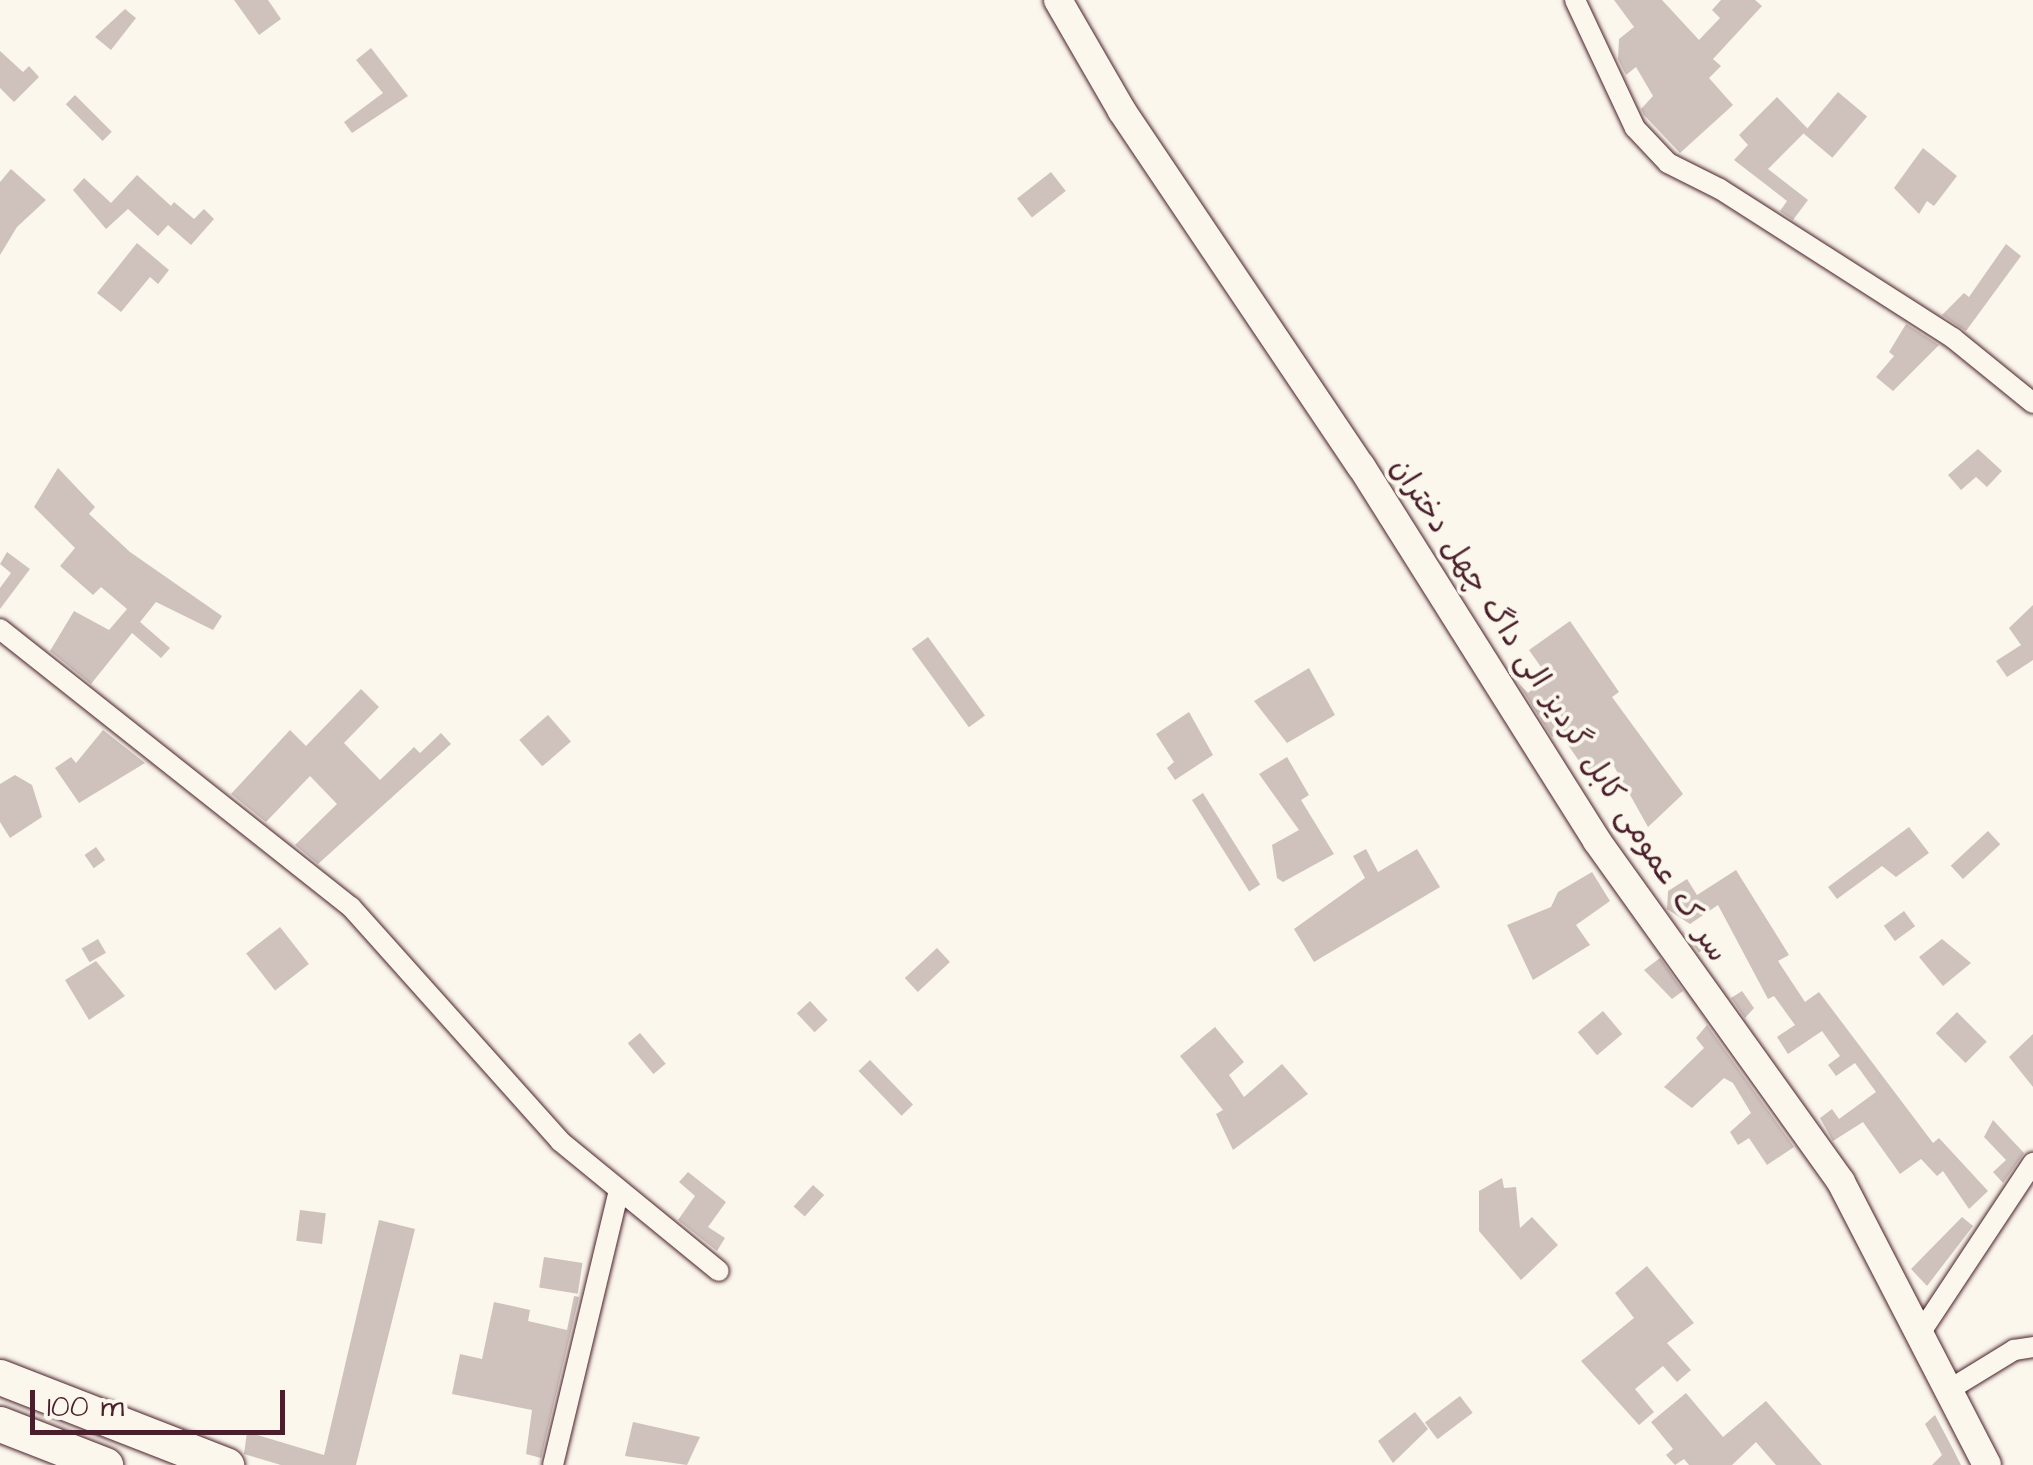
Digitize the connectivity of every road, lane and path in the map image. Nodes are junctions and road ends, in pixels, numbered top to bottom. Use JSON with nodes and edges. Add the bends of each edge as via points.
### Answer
{"nodes":[{"id":1,"x":1058,"y":0,"type":"edge"},
{"id":2,"x":1575,"y":0,"type":"edge"},
{"id":3,"x":2033,"y":404,"type":"edge"},
{"id":4,"x":0,"y":629,"type":"edge"},
{"id":5,"x":2033,"y":1164,"type":"edge"},
{"id":6,"x":618,"y":1194,"type":"junction"},
{"id":7,"x":719,"y":1271,"type":"dead end"},
{"id":8,"x":1921,"y":1332,"type":"junction"},
{"id":9,"x":2033,"y":1347,"type":"edge"},
{"id":10,"x":0,"y":1377,"type":"edge"},
{"id":11,"x":1952,"y":1388,"type":"junction"},
{"id":12,"x":0,"y":1424,"type":"edge"},
{"id":13,"x":105,"y":1465,"type":"edge"},
{"id":14,"x":226,"y":1465,"type":"edge"},
{"id":15,"x":554,"y":1465,"type":"edge"},
{"id":16,"x":1986,"y":1465,"type":"edge"}],
"edges":[{"from":1,"to":8,"type":"street","name":"سر ک عمومی کابل گردیز الی داگ چهل دختران","via":[[1122,111],[1361,466],[1597,841],[1841,1182]]},
{"from":2,"to":3,"type":"street","via":[[1635,128],[1668,163],[1720,189],[1953,338]]},
{"from":4,"to":6,"type":"street","via":[[351,906],[560,1141]]},
{"from":5,"to":8,"type":"street"},
{"from":6,"to":7,"type":"street"},
{"from":6,"to":15,"type":"street"},
{"from":8,"to":11,"type":"street","name":"سر ک عمومی کابل گردیز الی داگ چهل دختران"},
{"from":9,"to":11,"type":"street","via":[[2014,1350]]},
{"from":10,"to":14,"type":"highway"},
{"from":11,"to":16,"type":"street","name":"سر ک عمومی کابل گردیز الی داگ چهل دختران"},
{"from":12,"to":13,"type":"highway"}]}
